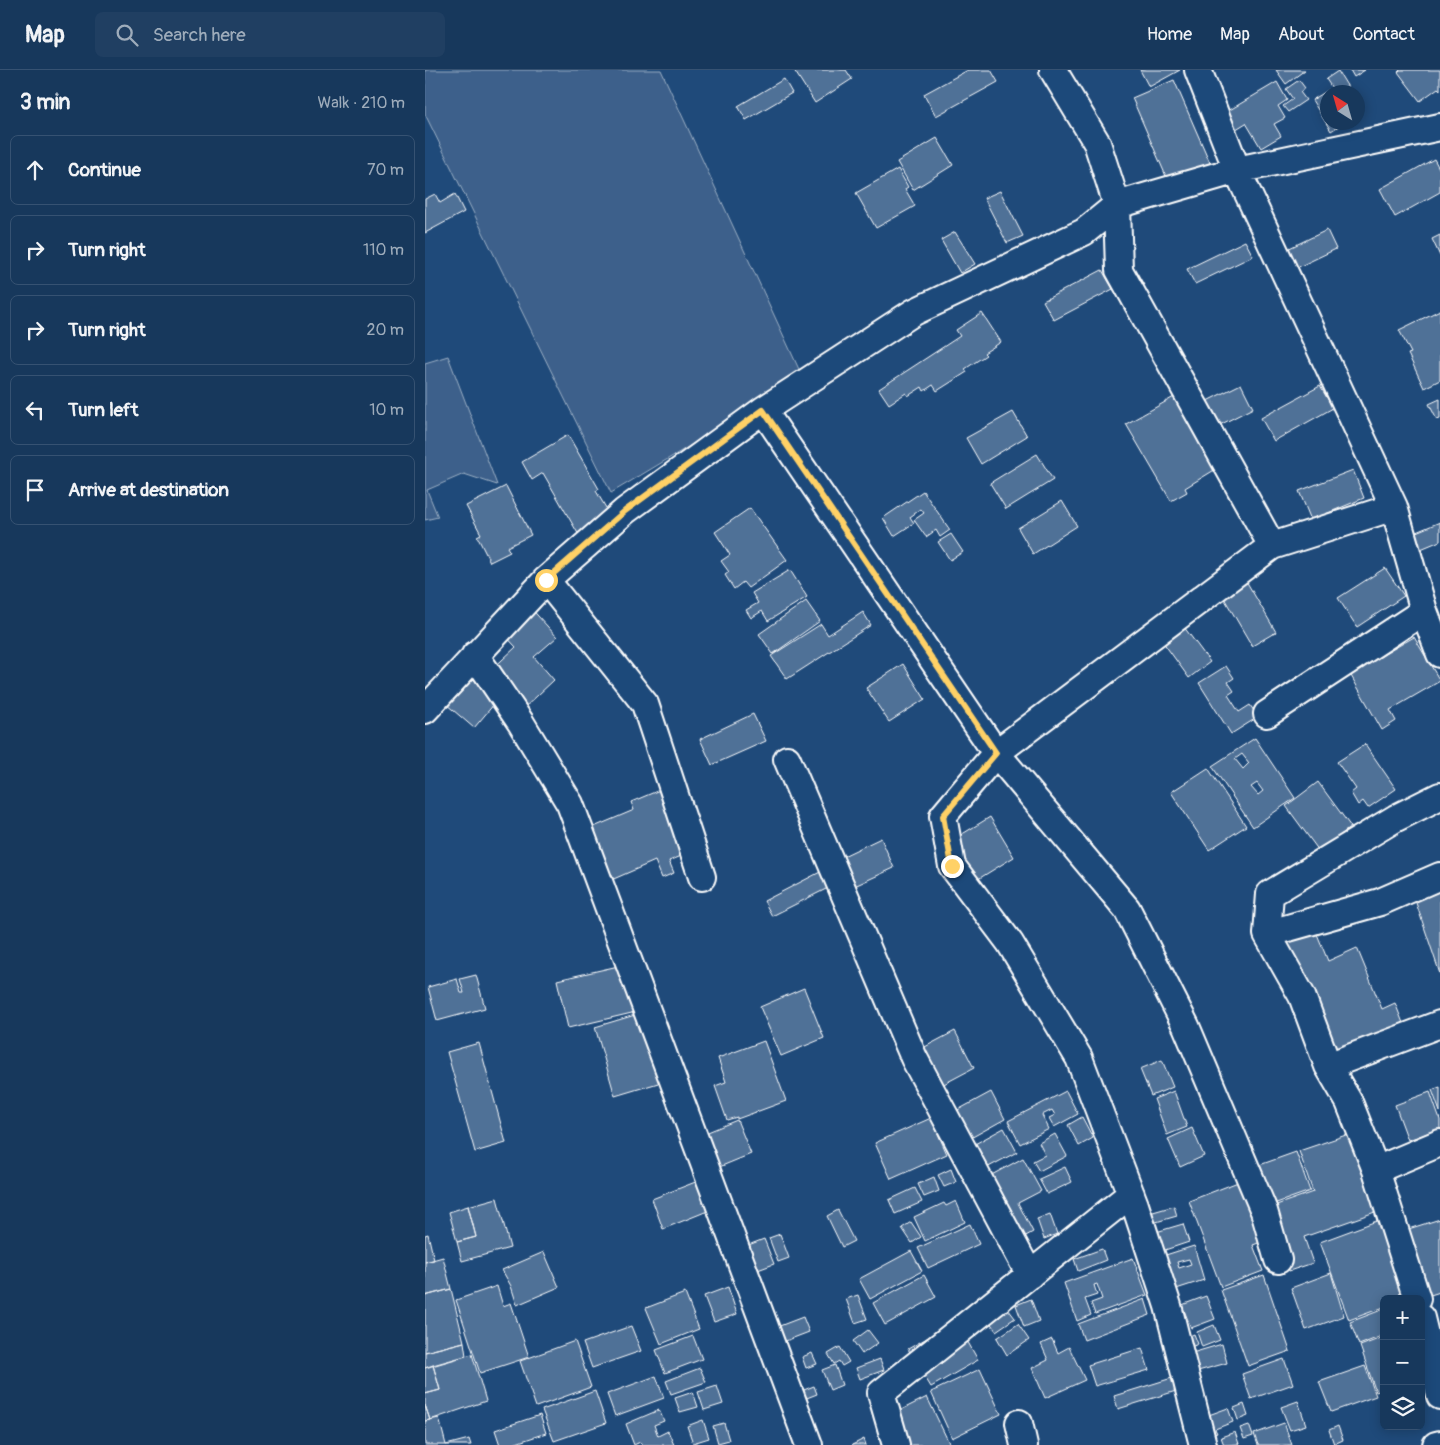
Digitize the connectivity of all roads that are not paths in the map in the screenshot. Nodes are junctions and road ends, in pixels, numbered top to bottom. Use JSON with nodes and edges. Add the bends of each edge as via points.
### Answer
{"nodes":[{"id":1,"x":1053,"y":70,"type":"edge"},
{"id":2,"x":1198,"y":70,"type":"edge"},
{"id":3,"x":1440,"y":127,"type":"edge"},
{"id":4,"x":1237,"y":170,"type":"junction"},
{"id":5,"x":1117,"y":205,"type":"junction"},
{"id":6,"x":763,"y":410,"type":"junction"},
{"id":7,"x":1394,"y":507,"type":"junction"},
{"id":8,"x":1272,"y":546,"type":"junction"},
{"id":9,"x":546,"y":580,"type":"junction"},
{"id":10,"x":1424,"y":611,"type":"junction"},
{"id":11,"x":1440,"y":654,"type":"edge"},
{"id":12,"x":475,"y":655,"type":"junction"},
{"id":13,"x":425,"y":710,"type":"edge"},
{"id":14,"x":1267,"y":714,"type":"dead end"},
{"id":15,"x":996,"y":753,"type":"junction"},
{"id":16,"x":787,"y":759,"type":"dead end"},
{"id":17,"x":1440,"y":796,"type":"edge"},
{"id":18,"x":1440,"y":876,"type":"edge"},
{"id":19,"x":702,"y":877,"type":"dead end"},
{"id":20,"x":1267,"y":934,"type":"junction"},
{"id":21,"x":1440,"y":1024,"type":"edge"},
{"id":22,"x":1328,"y":1066,"type":"junction"},
{"id":23,"x":1440,"y":1143,"type":"edge"},
{"id":24,"x":1376,"y":1170,"type":"junction"},
{"id":25,"x":1131,"y":1194,"type":"junction"},
{"id":26,"x":1278,"y":1260,"type":"dead end"},
{"id":27,"x":1030,"y":1275,"type":"junction"},
{"id":28,"x":1416,"y":1295,"type":"edge"},
{"id":29,"x":1425,"y":1334,"type":"edge"},
{"id":30,"x":1440,"y":1396,"type":"edge"},
{"id":31,"x":1440,"y":1444,"type":"edge"},
{"id":32,"x":809,"y":1445,"type":"edge"},
{"id":33,"x":896,"y":1445,"type":"edge"},
{"id":34,"x":1203,"y":1445,"type":"edge"},
{"id":35,"x":1436,"y":1445,"type":"edge"}],
"edges":[{"from":1,"to":5,"type":"street","via":[[1097,143]]},
{"from":2,"to":4,"type":"street"},
{"from":3,"to":4,"type":"street"},
{"from":4,"to":5,"type":"street"},
{"from":4,"to":7,"type":"street"},
{"from":5,"to":6,"type":"street","via":[[1084,232],[914,312]]},
{"from":5,"to":8,"type":"street","via":[[1119,270]]},
{"from":6,"to":9,"type":"street","via":[[625,511]]},
{"from":6,"to":15,"type":"street"},
{"from":7,"to":8,"type":"street"},
{"from":7,"to":10,"type":"street"},
{"from":8,"to":15,"type":"street"},
{"from":9,"to":12,"type":"street"},
{"from":9,"to":19,"type":"street","via":[[645,704]]},
{"from":10,"to":11,"type":"street"},
{"from":10,"to":14,"type":"street"},
{"from":12,"to":13,"type":"street"},
{"from":12,"to":32,"type":"street","via":[[521,722],[570,804]]},
{"from":15,"to":25,"type":"street","via":[[943,816],[952,866],[1010,942],[1079,1058]]},
{"from":15,"to":26,"type":"street","via":[[1127,909],[1186,1026],[1264,1211]]},
{"from":16,"to":27,"type":"street","via":[[914,1058]]},
{"from":17,"to":20,"type":"street","via":[[1396,818],[1270,894]]},
{"from":18,"to":20,"type":"street","via":[[1380,902]]},
{"from":20,"to":22,"type":"street","via":[[1302,996]]},
{"from":21,"to":22,"type":"street"},
{"from":22,"to":24,"type":"street","via":[[1349,1102]]},
{"from":23,"to":24,"type":"street"},
{"from":24,"to":28,"type":"street"},
{"from":25,"to":27,"type":"street"},
{"from":25,"to":34,"type":"street","via":[[1168,1306]]},
{"from":27,"to":33,"type":"street","via":[[881,1393]]},
{"from":29,"to":30,"type":"street"},
{"from":31,"to":35,"type":"street"}]}
